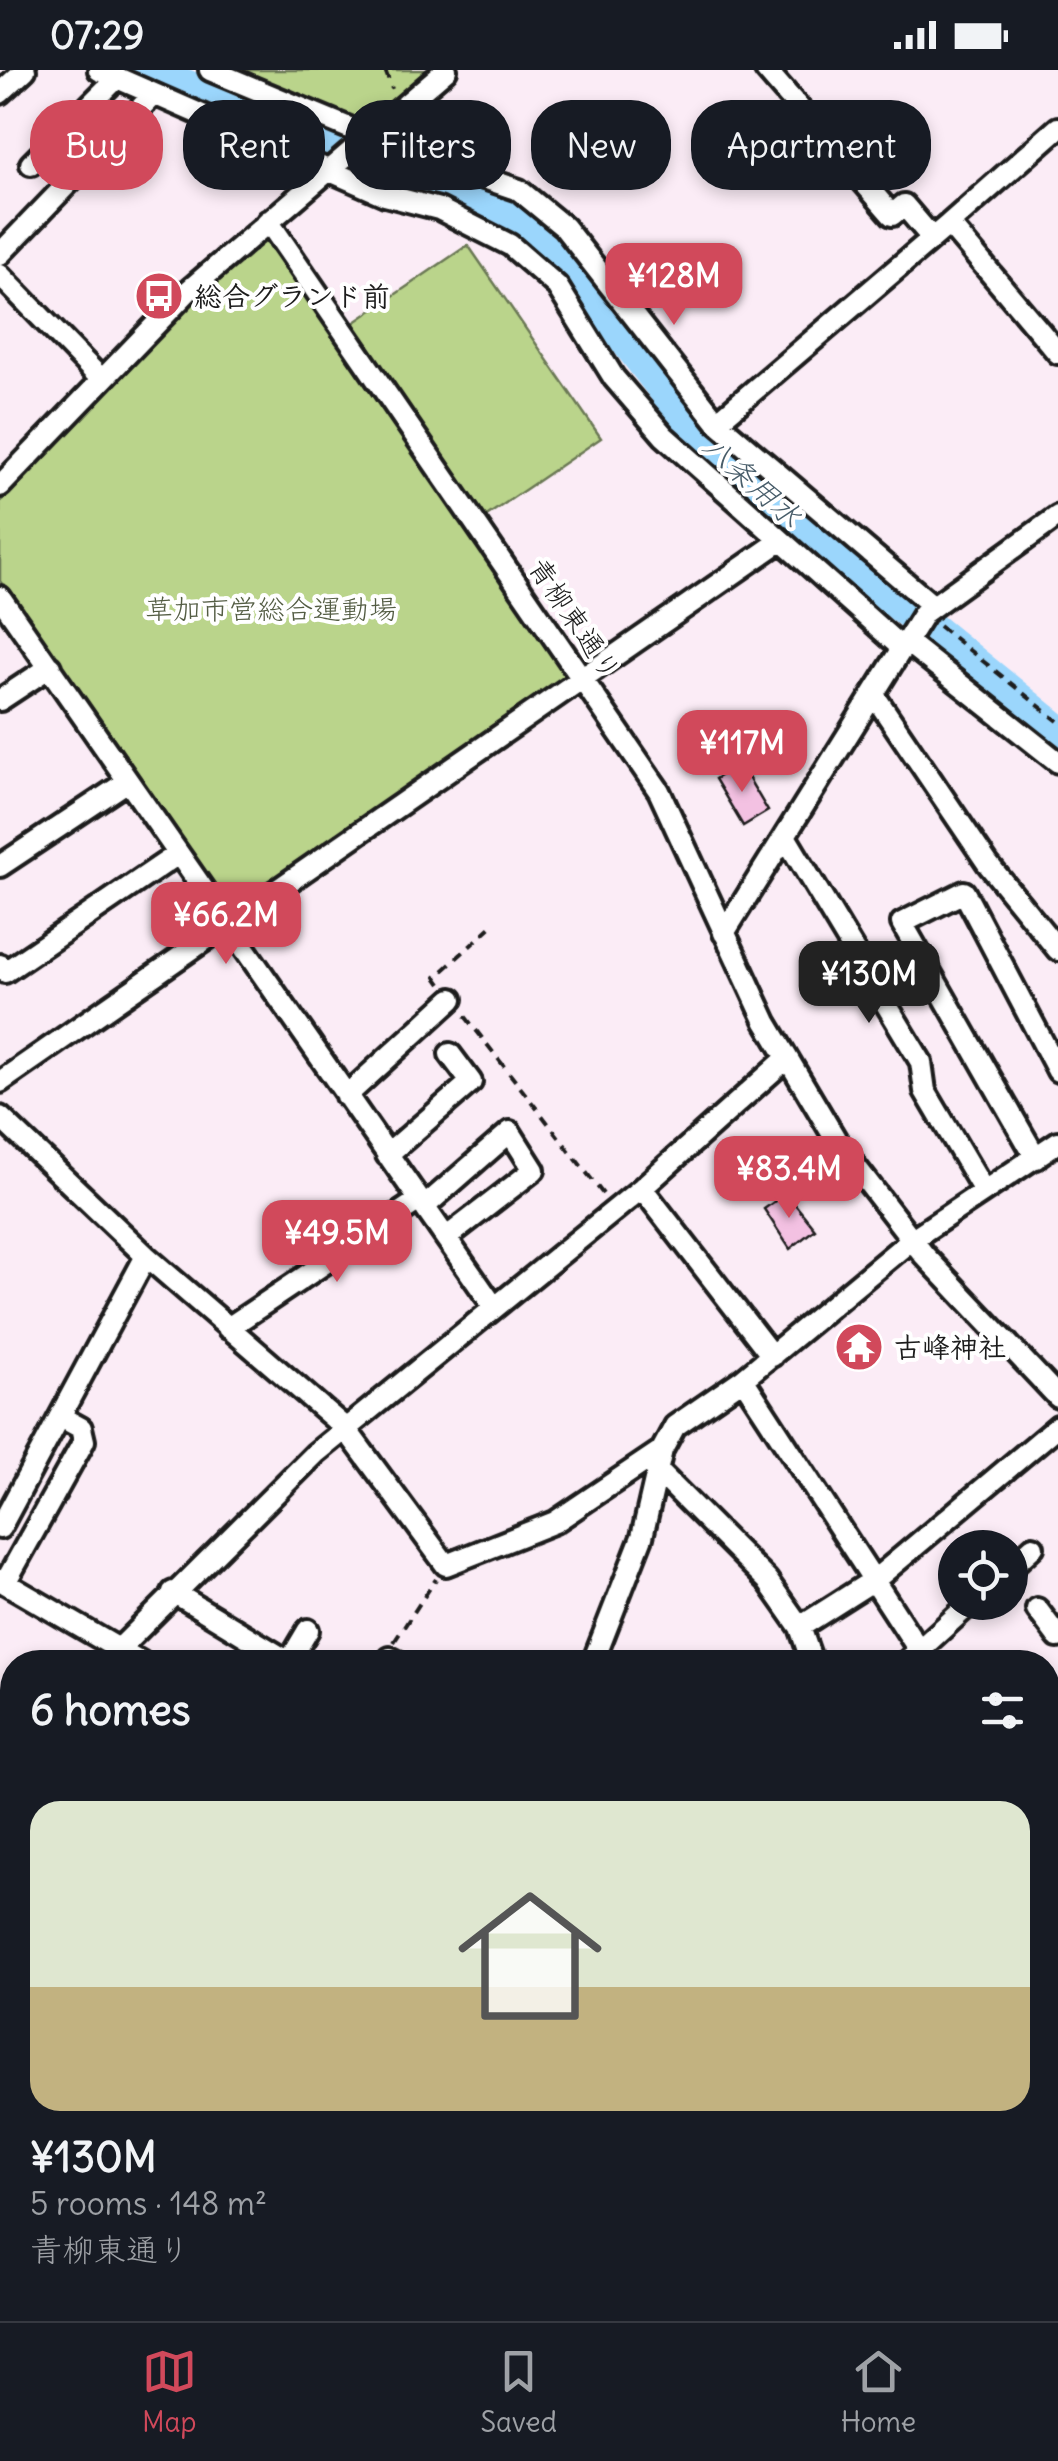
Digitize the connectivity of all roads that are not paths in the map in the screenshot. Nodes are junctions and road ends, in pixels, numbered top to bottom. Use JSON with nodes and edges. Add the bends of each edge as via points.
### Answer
{"nodes":[{"id":1,"x":24,"y":70,"type":"edge"},
{"id":2,"x":210,"y":70,"type":"edge"},
{"id":3,"x":446,"y":70,"type":"edge"},
{"id":4,"x":766,"y":70,"type":"edge"},
{"id":5,"x":108,"y":74,"type":"edge"},
{"id":6,"x":0,"y":93,"type":"edge"},
{"id":7,"x":154,"y":94,"type":"junction"},
{"id":8,"x":86,"y":100,"type":"edge"},
{"id":9,"x":411,"y":100,"type":"edge"},
{"id":10,"x":1058,"y":128,"type":"edge"},
{"id":11,"x":345,"y":130,"type":"edge"},
{"id":12,"x":345,"y":156,"type":"edge"},
{"id":13,"x":330,"y":168,"type":"junction"},
{"id":14,"x":511,"y":188,"type":"edge"},
{"id":15,"x":268,"y":221,"type":"junction"},
{"id":16,"x":949,"y":224,"type":"junction"},
{"id":17,"x":932,"y":238,"type":"junction"},
{"id":18,"x":0,"y":254,"type":"edge"},
{"id":19,"x":0,"y":274,"type":"edge"},
{"id":20,"x":1058,"y":353,"type":"edge"},
{"id":21,"x":102,"y":380,"type":"junction"},
{"id":22,"x":717,"y":422,"type":"junction"},
{"id":23,"x":0,"y":486,"type":"edge"},
{"id":24,"x":1058,"y":516,"type":"edge"},
{"id":25,"x":779,"y":542,"type":"junction"},
{"id":26,"x":0,"y":597,"type":"edge"},
{"id":27,"x":928,"y":609,"type":"junction"},
{"id":28,"x":905,"y":646,"type":"junction"},
{"id":29,"x":50,"y":667,"type":"junction"},
{"id":30,"x":584,"y":680,"type":"junction"},
{"id":31,"x":874,"y":695,"type":"junction"},
{"id":32,"x":0,"y":700,"type":"edge"},
{"id":33,"x":1058,"y":762,"type":"edge"},
{"id":34,"x":128,"y":781,"type":"junction"},
{"id":35,"x":786,"y":838,"type":"junction"},
{"id":36,"x":178,"y":854,"type":"junction"},
{"id":37,"x":0,"y":866,"type":"edge"},
{"id":38,"x":227,"y":925,"type":"junction"},
{"id":39,"x":724,"y":933,"type":"junction"},
{"id":40,"x":1058,"y":950,"type":"edge"},
{"id":41,"x":2,"y":970,"type":"edge"},
{"id":42,"x":452,"y":999,"type":"road end"},
{"id":43,"x":450,"y":1054,"type":"dead end"},
{"id":44,"x":786,"y":1058,"type":"junction"},
{"id":45,"x":1058,"y":1071,"type":"edge"},
{"id":46,"x":0,"y":1082,"type":"edge"},
{"id":47,"x":346,"y":1096,"type":"junction"},
{"id":48,"x":0,"y":1116,"type":"edge"},
{"id":49,"x":1058,"y":1142,"type":"edge"},
{"id":50,"x":387,"y":1155,"type":"junction"},
{"id":51,"x":1036,"y":1158,"type":"junction"},
{"id":52,"x":642,"y":1188,"type":"junction"},
{"id":53,"x":984,"y":1192,"type":"junction"},
{"id":54,"x":421,"y":1204,"type":"junction"},
{"id":55,"x":446,"y":1238,"type":"junction"},
{"id":56,"x":912,"y":1240,"type":"junction"},
{"id":57,"x":146,"y":1256,"type":"junction"},
{"id":58,"x":494,"y":1307,"type":"junction"},
{"id":59,"x":228,"y":1328,"type":"junction"},
{"id":60,"x":772,"y":1356,"type":"junction"},
{"id":61,"x":744,"y":1380,"type":"junction"},
{"id":62,"x":1058,"y":1397,"type":"edge"},
{"id":63,"x":60,"y":1416,"type":"junction"},
{"id":64,"x":1058,"y":1426,"type":"edge"},
{"id":65,"x":346,"y":1428,"type":"junction"},
{"id":66,"x":660,"y":1460,"type":"junction"},
{"id":67,"x":0,"y":1528,"type":"edge"},
{"id":68,"x":1033,"y":1547,"type":"dead end"},
{"id":69,"x":1028,"y":1552,"type":"edge"},
{"id":70,"x":873,"y":1581,"type":"junction"},
{"id":71,"x":2,"y":1582,"type":"edge"},
{"id":72,"x":174,"y":1592,"type":"junction"},
{"id":73,"x":1037,"y":1610,"type":"dead end"},
{"id":74,"x":953,"y":1620,"type":"edge"},
{"id":75,"x":800,"y":1627,"type":"junction"},
{"id":76,"x":308,"y":1630,"type":"dead end"},
{"id":77,"x":1058,"y":1637,"type":"edge"},
{"id":78,"x":103,"y":1650,"type":"edge"},
{"id":79,"x":118,"y":1650,"type":"edge"},
{"id":80,"x":269,"y":1650,"type":"edge"},
{"id":81,"x":296,"y":1650,"type":"edge"},
{"id":82,"x":598,"y":1650,"type":"edge"},
{"id":83,"x":808,"y":1650,"type":"edge"},
{"id":84,"x":912,"y":1650,"type":"edge"},
{"id":85,"x":920,"y":1650,"type":"edge"}],
"edges":[{"from":1,"to":6,"type":"street"},
{"from":2,"to":11,"type":"street"},
{"from":3,"to":9,"type":"street"},
{"from":4,"to":17,"type":"street","via":[[892,215],[904,206]]},
{"from":5,"to":7,"type":"street"},
{"from":5,"to":8,"type":"street"},
{"from":7,"to":13,"type":"street"},
{"from":7,"to":18,"type":"street"},
{"from":10,"to":16,"type":"street"},
{"from":12,"to":13,"type":"street"},
{"from":13,"to":15,"type":"street"},
{"from":13,"to":25,"type":"street","via":[[510,245],[557,286],[614,378],[664,436]]},
{"from":14,"to":22,"type":"street","via":[[564,227]]},
{"from":15,"to":21,"type":"street"},
{"from":15,"to":30,"type":"street","name":"青柳東通り"},
{"from":16,"to":17,"type":"street"},
{"from":16,"to":20,"type":"street"},
{"from":17,"to":22,"type":"street"},
{"from":19,"to":21,"type":"street"},
{"from":21,"to":23,"type":"street"},
{"from":22,"to":27,"type":"street"},
{"from":24,"to":27,"type":"street"},
{"from":25,"to":28,"type":"street"},
{"from":25,"to":30,"type":"street"},
{"from":26,"to":29,"type":"street"},
{"from":27,"to":28,"type":"street"},
{"from":28,"to":31,"type":"street"},
{"from":28,"to":33,"type":"street"},
{"from":29,"to":32,"type":"street"},
{"from":29,"to":34,"type":"street"},
{"from":30,"to":38,"type":"street"},
{"from":30,"to":39,"type":"street","name":"青柳東通り","via":[[672,813]]},
{"from":31,"to":35,"type":"street"},
{"from":31,"to":40,"type":"street","via":[[988,864]]},
{"from":34,"to":36,"type":"street"},
{"from":34,"to":37,"type":"street"},
{"from":35,"to":39,"type":"street"},
{"from":35,"to":53,"type":"street","via":[[921,1062],[924,1091]]},
{"from":36,"to":38,"type":"street"},
{"from":36,"to":41,"type":"street"},
{"from":38,"to":46,"type":"street"},
{"from":38,"to":47,"type":"street"},
{"from":39,"to":44,"type":"street","name":"青柳東通り"},
{"from":42,"to":47,"type":"street"},
{"from":43,"to":50,"type":"street","via":[[471,1082]]},
{"from":44,"to":52,"type":"street"},
{"from":44,"to":56,"type":"street","name":"青柳東通り","via":[[839,1144]]},
{"from":45,"to":51,"type":"street","via":[[964,892],[902,923]]},
{"from":47,"to":50,"type":"street"},
{"from":48,"to":57,"type":"street"},
{"from":49,"to":51,"type":"street"},
{"from":50,"to":54,"type":"street"},
{"from":51,"to":53,"type":"street"},
{"from":52,"to":58,"type":"street"},
{"from":52,"to":60,"type":"street"},
{"from":53,"to":56,"type":"street"},
{"from":54,"to":55,"type":"street"},
{"from":54,"to":55,"type":"street","via":[[510,1132],[534,1170]]},
{"from":54,"to":59,"type":"street"},
{"from":55,"to":58,"type":"street"},
{"from":56,"to":60,"type":"street"},
{"from":56,"to":62,"type":"street","name":"青柳東通り"},
{"from":57,"to":59,"type":"street"},
{"from":57,"to":63,"type":"street"},
{"from":58,"to":65,"type":"street"},
{"from":59,"to":65,"type":"street"},
{"from":60,"to":61,"type":"street"},
{"from":61,"to":66,"type":"street","via":[[676,1426]]},
{"from":61,"to":70,"type":"street"},
{"from":63,"to":67,"type":"street"},
{"from":63,"to":71,"type":"street","via":[[81,1428],[84,1441]]},
{"from":64,"to":70,"type":"street"},
{"from":65,"to":66,"type":"street","via":[[445,1564],[554,1522]]},
{"from":65,"to":72,"type":"street"},
{"from":66,"to":75,"type":"street"},
{"from":66,"to":82,"type":"street","via":[[642,1537]]},
{"from":68,"to":69,"type":"street"},
{"from":70,"to":75,"type":"street"},
{"from":70,"to":84,"type":"street"},
{"from":71,"to":78,"type":"street"},
{"from":72,"to":79,"type":"street"},
{"from":72,"to":80,"type":"street"},
{"from":73,"to":77,"type":"street"},
{"from":74,"to":85,"type":"street"},
{"from":75,"to":83,"type":"street"},
{"from":76,"to":81,"type":"street"}]}
